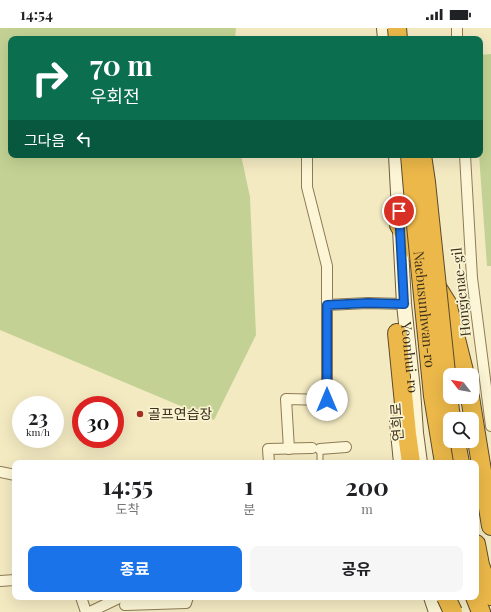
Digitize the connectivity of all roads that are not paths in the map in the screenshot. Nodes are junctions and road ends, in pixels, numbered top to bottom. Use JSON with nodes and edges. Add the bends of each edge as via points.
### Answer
{"nodes":[{"id":1,"x":307,"y":158,"type":"edge"},
{"id":2,"x":389,"y":158,"type":"edge"},
{"id":3,"x":396,"y":158,"type":"edge"},
{"id":4,"x":410,"y":158,"type":"edge"},
{"id":5,"x":422,"y":158,"type":"edge"},
{"id":6,"x":465,"y":158,"type":"edge"},
{"id":7,"x":399,"y":225,"type":"junction"},
{"id":8,"x":399,"y":304,"type":"junction"},
{"id":9,"x":327,"y":305,"type":"junction"},
{"id":10,"x":397,"y":333,"type":"junction"},
{"id":11,"x":462,"y":368,"type":"edge"},
{"id":12,"x":471,"y":404,"type":"edge"},
{"id":13,"x":450,"y":412,"type":"edge"},
{"id":14,"x":491,"y":426,"type":"edge"},
{"id":15,"x":346,"y":447,"type":"dead end"},
{"id":16,"x":457,"y":448,"type":"edge"},
{"id":17,"x":289,"y":449,"type":"junction"},
{"id":18,"x":316,"y":449,"type":"junction"},
{"id":19,"x":269,"y":460,"type":"edge"},
{"id":20,"x":319,"y":460,"type":"edge"},
{"id":21,"x":401,"y":460,"type":"edge"},
{"id":22,"x":411,"y":460,"type":"edge"},
{"id":23,"x":420,"y":460,"type":"edge"},
{"id":24,"x":444,"y":460,"type":"edge"},
{"id":25,"x":459,"y":460,"type":"edge"},
{"id":26,"x":0,"y":472,"type":"edge"},
{"id":27,"x":12,"y":474,"type":"edge"},
{"id":28,"x":491,"y":526,"type":"edge"},
{"id":29,"x":479,"y":560,"type":"edge"},
{"id":30,"x":12,"y":580,"type":"edge"},
{"id":31,"x":0,"y":581,"type":"edge"},
{"id":32,"x":491,"y":596,"type":"edge"},
{"id":33,"x":82,"y":600,"type":"edge"},
{"id":34,"x":187,"y":600,"type":"edge"},
{"id":35,"x":433,"y":600,"type":"edge"},
{"id":36,"x":448,"y":600,"type":"edge"},
{"id":37,"x":476,"y":600,"type":"edge"},
{"id":38,"x":102,"y":601,"type":"edge"},
{"id":39,"x":123,"y":603,"type":"edge"},
{"id":40,"x":86,"y":612,"type":"edge"},
{"id":41,"x":90,"y":612,"type":"edge"},
{"id":42,"x":436,"y":612,"type":"edge"},
{"id":43,"x":452,"y":612,"type":"edge"},
{"id":44,"x":480,"y":612,"type":"edge"}],
"edges":[{"from":1,"to":9,"type":"street","via":[[307,187],[327,266]]},
{"from":2,"to":8,"type":"main road"},
{"from":3,"to":7,"type":"main road","name":"Yeonhui-ro"},
{"from":4,"to":24,"type":"highway","name":"Naebusunhwan-ro","bridge":true,"via":[[433,396]]},
{"from":5,"to":13,"type":"highway","name":"Naebusunhwan-ro","bridge":true},
{"from":6,"to":14,"type":"street","name":"Hongjenae-gil","via":[[472,278]]},
{"from":7,"to":8,"type":"main road","name":"Yeonhui-ro"},
{"from":7,"to":11,"type":"highway","bridge":true,"via":[[447,303]]},
{"from":8,"to":9,"type":"street"},
{"from":8,"to":10,"type":"main road","name":"연희로"},
{"from":8,"to":23,"type":"main road","name":"Yeonhui-ro"},
{"from":9,"to":17,"type":"street","via":[[327,400],[286,399]]},
{"from":10,"to":21,"type":"main road","name":"연희로","via":[[395,385]]},
{"from":10,"to":22,"type":"highway"},
{"from":12,"to":28,"type":"highway"},
{"from":15,"to":18,"type":"street"},
{"from":16,"to":25,"type":"highway"},
{"from":17,"to":18,"type":"street"},
{"from":17,"to":19,"type":"street","via":[[268,449]]},
{"from":18,"to":20,"type":"lane"},
{"from":26,"to":27,"type":"street"},
{"from":29,"to":32,"type":"highway"},
{"from":30,"to":31,"type":"street"},
{"from":33,"to":40,"type":"street"},
{"from":34,"to":39,"type":"street","via":[[186,603]]},
{"from":35,"to":42,"type":"main road"},
{"from":36,"to":43,"type":"highway","bridge":true},
{"from":37,"to":44,"type":"highway"},
{"from":38,"to":39,"type":"street"},
{"from":38,"to":41,"type":"street"}]}
